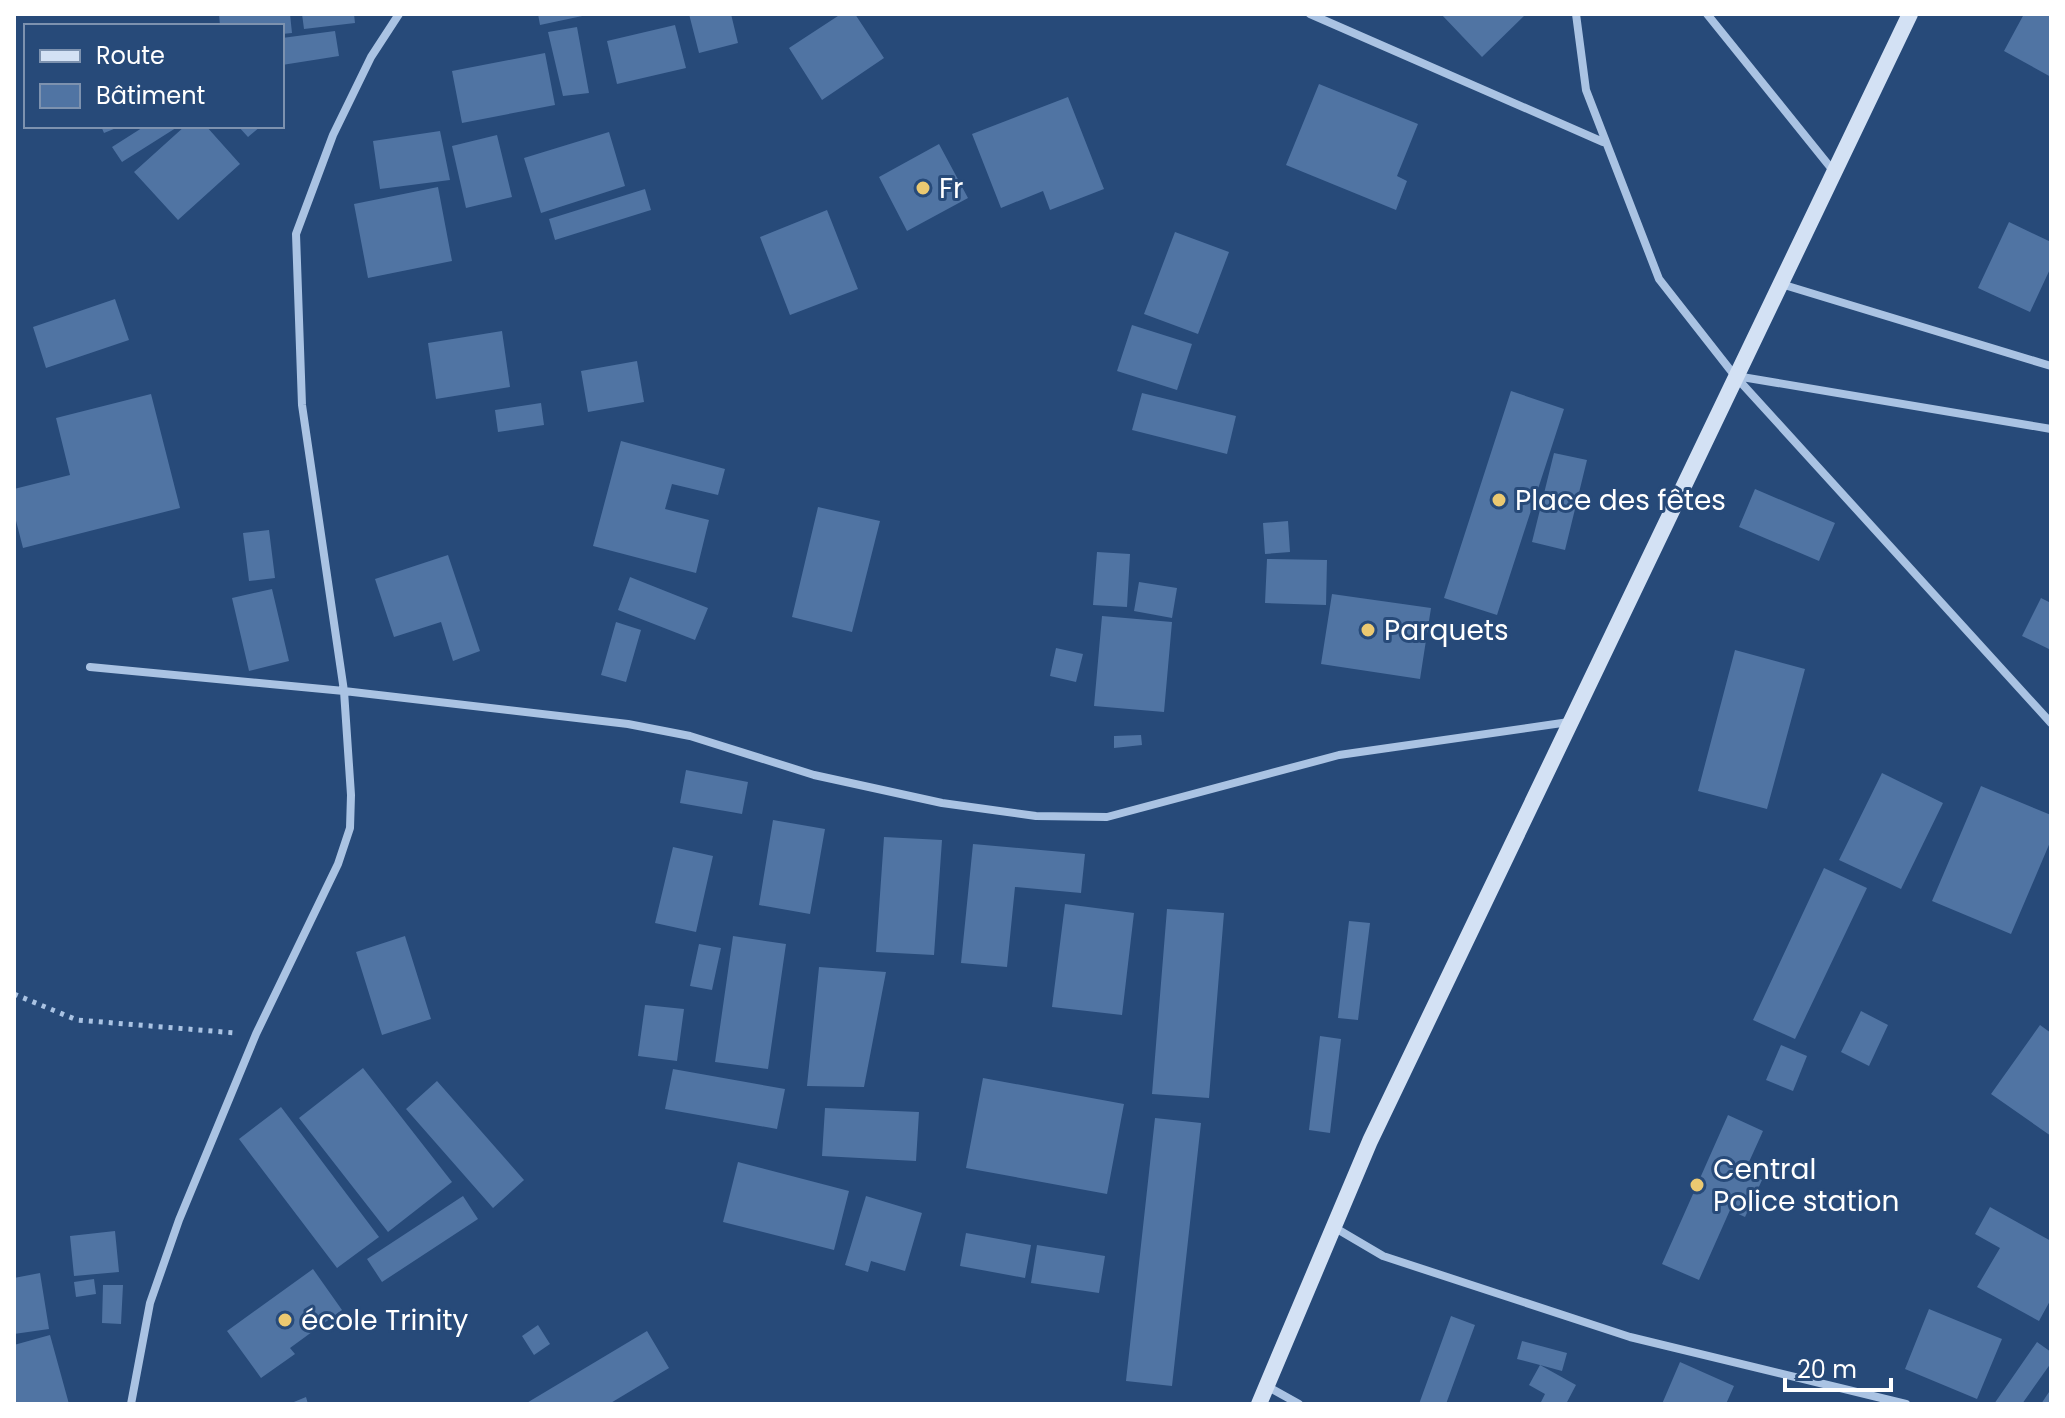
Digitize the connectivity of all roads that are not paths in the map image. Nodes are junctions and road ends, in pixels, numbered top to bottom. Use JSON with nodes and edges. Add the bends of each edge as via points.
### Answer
{"nodes":[{"id":1,"x":399,"y":14,"type":"edge"},
{"id":2,"x":1310,"y":14,"type":"edge"},
{"id":3,"x":1576,"y":14,"type":"edge"},
{"id":4,"x":1707,"y":14,"type":"edge"},
{"id":5,"x":1910,"y":14,"type":"edge"},
{"id":6,"x":1603,"y":142,"type":"junction"},
{"id":7,"x":1836,"y":173,"type":"junction"},
{"id":8,"x":1781,"y":284,"type":"junction"},
{"id":9,"x":2051,"y":366,"type":"edge"},
{"id":10,"x":1735,"y":376,"type":"junction"},
{"id":11,"x":2051,"y":429,"type":"edge"},
{"id":12,"x":90,"y":667,"type":"dead end"},
{"id":13,"x":344,"y":691,"type":"junction"},
{"id":14,"x":1570,"y":722,"type":"junction"},
{"id":15,"x":2051,"y":723,"type":"edge"},
{"id":16,"x":1331,"y":1225,"type":"junction"},
{"id":17,"x":1264,"y":1385,"type":"junction"},
{"id":18,"x":131,"y":1404,"type":"edge"},
{"id":19,"x":1259,"y":1404,"type":"edge"},
{"id":20,"x":1299,"y":1404,"type":"edge"},
{"id":21,"x":1906,"y":1404,"type":"edge"}],
"edges":[{"from":1,"to":13,"type":"street","via":[[333,135],[296,234],[302,405]]},
{"from":2,"to":6,"type":"street"},
{"from":3,"to":6,"type":"street","via":[[1586,90]]},
{"from":4,"to":7,"type":"street"},
{"from":5,"to":7,"type":"street"},
{"from":6,"to":10,"type":"street","via":[[1659,279]]},
{"from":7,"to":8,"type":"street"},
{"from":8,"to":9,"type":"street"},
{"from":8,"to":10,"type":"street"},
{"from":10,"to":11,"type":"street"},
{"from":10,"to":14,"type":"street"},
{"from":10,"to":15,"type":"street"},
{"from":12,"to":13,"type":"street"},
{"from":13,"to":14,"type":"street","via":[[628,724],[690,736],[828,778],[942,803],[1036,816],[1107,817],[1339,755]]},
{"from":13,"to":18,"type":"street","via":[[350,828],[179,1220],[150,1303]]},
{"from":14,"to":16,"type":"street"},
{"from":16,"to":17,"type":"street"},
{"from":16,"to":21,"type":"street","via":[[1383,1256],[1630,1337]]},
{"from":17,"to":19,"type":"street"},
{"from":17,"to":20,"type":"street"}]}
